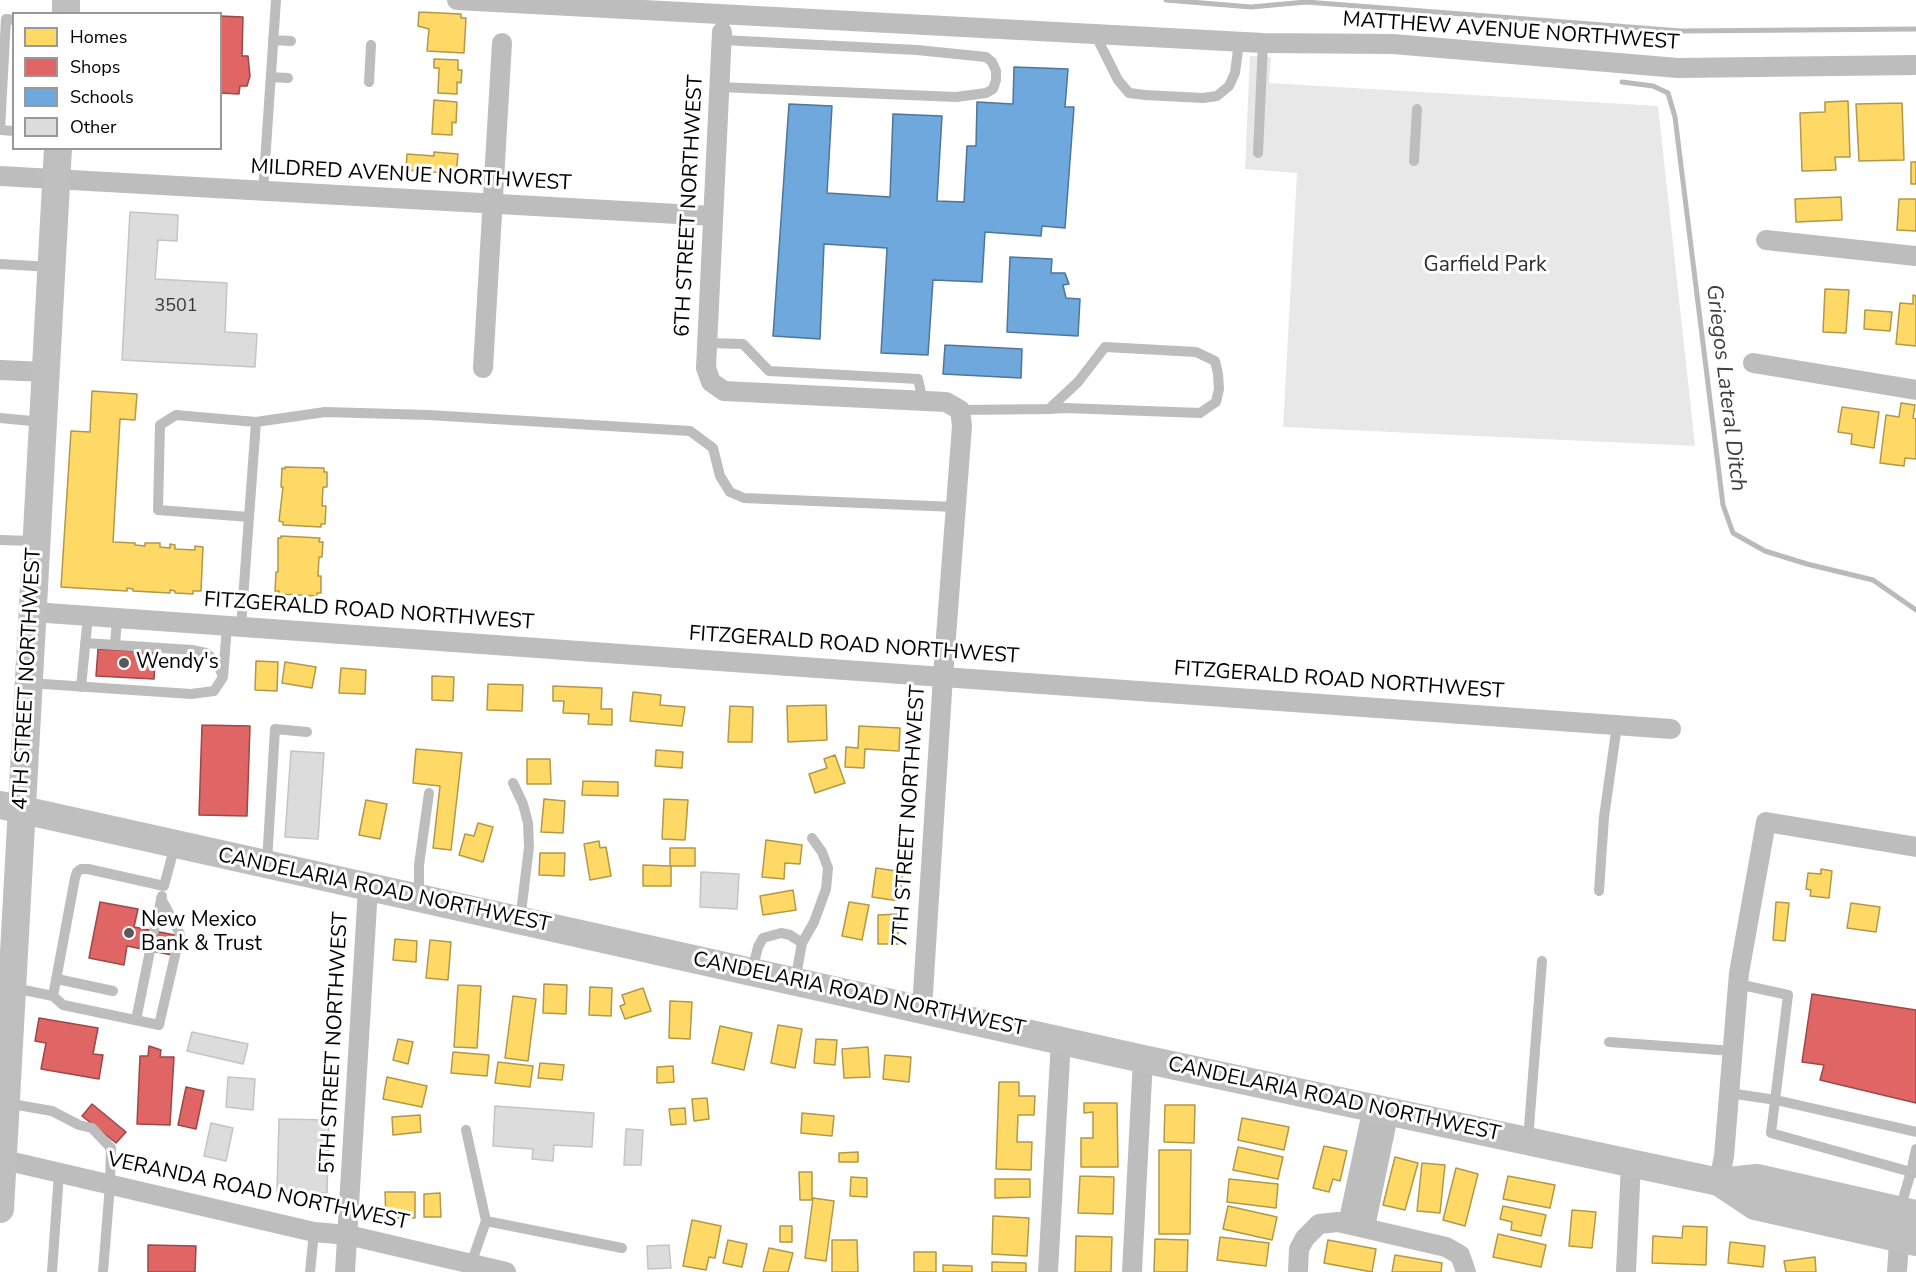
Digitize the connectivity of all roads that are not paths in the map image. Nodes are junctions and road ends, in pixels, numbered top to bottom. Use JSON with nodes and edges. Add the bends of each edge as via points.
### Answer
{"nodes":[{"id":1,"x":276,"y":0,"type":"edge"},
{"id":2,"x":457,"y":0,"type":"edge"},
{"id":3,"x":12,"y":20,"type":"edge"},
{"id":4,"x":1095,"y":34,"type":"junction"},
{"id":5,"x":722,"y":36,"type":"joint"},
{"id":6,"x":273,"y":40,"type":"junction"},
{"id":7,"x":291,"y":41,"type":"dead end"},
{"id":8,"x":1239,"y":42,"type":"junction"},
{"id":9,"x":502,"y":43,"type":"dead end"},
{"id":10,"x":1263,"y":44,"type":"junction"},
{"id":11,"x":371,"y":45,"type":"dead end"},
{"id":12,"x":1916,"y":65,"type":"edge"},
{"id":13,"x":271,"y":77,"type":"junction"},
{"id":14,"x":288,"y":78,"type":"dead end"},
{"id":15,"x":369,"y":82,"type":"dead end"},
{"id":16,"x":719,"y":87,"type":"junction"},
{"id":17,"x":1417,"y":109,"type":"dead end"},
{"id":18,"x":12,"y":131,"type":"edge"},
{"id":19,"x":58,"y":150,"type":"edge"},
{"id":20,"x":1258,"y":153,"type":"dead end"},
{"id":21,"x":1413,"y":161,"type":"dead end"},
{"id":22,"x":0,"y":176,"type":"edge"},
{"id":23,"x":57,"y":179,"type":"junction"},
{"id":24,"x":263,"y":192,"type":"junction"},
{"id":25,"x":492,"y":205,"type":"junction"},
{"id":26,"x":712,"y":216,"type":"junction"},
{"id":27,"x":1766,"y":240,"type":"dead end"},
{"id":28,"x":1916,"y":256,"type":"edge"},
{"id":29,"x":0,"y":264,"type":"edge"},
{"id":30,"x":51,"y":267,"type":"junction"},
{"id":31,"x":707,"y":344,"type":"junction"},
{"id":32,"x":1753,"y":363,"type":"dead end"},
{"id":33,"x":483,"y":368,"type":"dead end"},
{"id":34,"x":0,"y":370,"type":"edge"},
{"id":35,"x":45,"y":372,"type":"junction"},
{"id":36,"x":1916,"y":390,"type":"edge"},
{"id":37,"x":923,"y":401,"type":"junction"},
{"id":38,"x":1048,"y":409,"type":"junction"},
{"id":39,"x":960,"y":410,"type":"junction"},
{"id":40,"x":0,"y":418,"type":"edge"},
{"id":41,"x":42,"y":422,"type":"junction"},
{"id":42,"x":256,"y":422,"type":"junction"},
{"id":43,"x":955,"y":507,"type":"junction"},
{"id":44,"x":249,"y":517,"type":"junction"},
{"id":45,"x":0,"y":540,"type":"edge"},
{"id":46,"x":36,"y":541,"type":"junction"},
{"id":47,"x":33,"y":612,"type":"junction"},
{"id":48,"x":88,"y":616,"type":"junction"},
{"id":49,"x":117,"y":619,"type":"junction"},
{"id":50,"x":234,"y":627,"type":"junction"},
{"id":51,"x":85,"y":643,"type":"junction"},
{"id":52,"x":115,"y":645,"type":"junction"},
{"id":53,"x":943,"y":676,"type":"junction"},
{"id":54,"x":223,"y":677,"type":"junction"},
{"id":55,"x":29,"y":683,"type":"junction"},
{"id":56,"x":81,"y":687,"type":"junction"},
{"id":57,"x":1617,"y":725,"type":"junction"},
{"id":58,"x":1671,"y":729,"type":"dead end"},
{"id":59,"x":307,"y":732,"type":"dead end"},
{"id":60,"x":513,"y":783,"type":"dead end"},
{"id":61,"x":429,"y":793,"type":"dead end"},
{"id":62,"x":11,"y":808,"type":"edge"},
{"id":63,"x":812,"y":838,"type":"dead end"},
{"id":64,"x":175,"y":845,"type":"junction"},
{"id":65,"x":1916,"y":846,"type":"edge"},
{"id":66,"x":267,"y":865,"type":"junction"},
{"id":67,"x":164,"y":886,"type":"junction"},
{"id":68,"x":368,"y":888,"type":"junction"},
{"id":69,"x":1599,"y":891,"type":"dead end"},
{"id":70,"x":161,"y":898,"type":"junction"},
{"id":71,"x":418,"y":899,"type":"junction"},
{"id":72,"x":520,"y":921,"type":"junction"},
{"id":73,"x":154,"y":931,"type":"dead end"},
{"id":74,"x":802,"y":943,"type":"junction"},
{"id":75,"x":150,"y":951,"type":"dead end"},
{"id":76,"x":1542,"y":961,"type":"dead end"},
{"id":77,"x":752,"y":972,"type":"junction"},
{"id":78,"x":57,"y":979,"type":"junction"},
{"id":79,"x":795,"y":981,"type":"junction"},
{"id":80,"x":1738,"y":984,"type":"junction"},
{"id":81,"x":12,"y":988,"type":"junction"},
{"id":82,"x":113,"y":991,"type":"dead end"},
{"id":83,"x":53,"y":996,"type":"junction"},
{"id":84,"x":922,"y":1009,"type":"junction"},
{"id":85,"x":136,"y":1020,"type":"junction"},
{"id":86,"x":1061,"y":1040,"type":"junction"},
{"id":87,"x":1609,"y":1042,"type":"dead end"},
{"id":88,"x":1732,"y":1051,"type":"junction"},
{"id":89,"x":1143,"y":1059,"type":"junction"},
{"id":90,"x":1729,"y":1093,"type":"junction"},
{"id":91,"x":1776,"y":1100,"type":"junction"},
{"id":92,"x":6,"y":1103,"type":"junction"},
{"id":93,"x":1381,"y":1109,"type":"junction"},
{"id":94,"x":466,"y":1130,"type":"dead end"},
{"id":95,"x":1916,"y":1132,"type":"edge"},
{"id":96,"x":1528,"y":1141,"type":"junction"},
{"id":97,"x":1916,"y":1149,"type":"edge"},
{"id":98,"x":1,"y":1160,"type":"edge"},
{"id":99,"x":1631,"y":1163,"type":"junction"},
{"id":100,"x":1914,"y":1172,"type":"edge"},
{"id":101,"x":59,"y":1173,"type":"junction"},
{"id":102,"x":1719,"y":1182,"type":"junction"},
{"id":103,"x":110,"y":1185,"type":"junction"},
{"id":104,"x":0,"y":1209,"type":"edge"},
{"id":105,"x":486,"y":1221,"type":"junction"},
{"id":106,"x":1356,"y":1226,"type":"junction"},
{"id":107,"x":1908,"y":1226,"type":"edge"},
{"id":108,"x":314,"y":1232,"type":"junction"},
{"id":109,"x":348,"y":1235,"type":"junction"},
{"id":110,"x":622,"y":1248,"type":"dead end"},
{"id":111,"x":471,"y":1264,"type":"junction"},
{"id":112,"x":52,"y":1272,"type":"edge"},
{"id":113,"x":103,"y":1272,"type":"edge"},
{"id":114,"x":310,"y":1272,"type":"edge"},
{"id":115,"x":345,"y":1272,"type":"edge"},
{"id":116,"x":506,"y":1272,"type":"edge"},
{"id":117,"x":1048,"y":1272,"type":"edge"},
{"id":118,"x":1132,"y":1272,"type":"edge"},
{"id":119,"x":1298,"y":1272,"type":"edge"},
{"id":120,"x":1466,"y":1272,"type":"edge"},
{"id":121,"x":1626,"y":1272,"type":"edge"},
{"id":122,"x":1897,"y":1272,"type":"edge"}],
"edges":[{"from":1,"to":6,"type":"lane"},
{"from":2,"to":4,"type":"street","name":"MATTHEW AVENUE NORTHWEST"},
{"from":3,"to":18,"type":"lane","via":[[6,19],[0,130]]},
{"from":4,"to":8,"type":"street","name":"MATTHEW AVENUE NORTHWEST"},
{"from":4,"to":8,"type":"lane","via":[[1118,80],[1129,93],[1145,96],[1217,96],[1229,86]]},
{"from":5,"to":16,"type":"street","name":"6TH STREET NORTHWEST"},
{"from":5,"to":16,"type":"lane","via":[[986,57],[996,71],[996,80],[993,89],[986,93],[956,97]]},
{"from":6,"to":7,"type":"lane"},
{"from":6,"to":13,"type":"lane"},
{"from":8,"to":10,"type":"street","name":"MATTHEW AVENUE NORTHWEST"},
{"from":9,"to":25,"type":"street"},
{"from":10,"to":12,"type":"street","name":"MATTHEW AVENUE NORTHWEST","via":[[1393,44],[1678,68]]},
{"from":10,"to":20,"type":"lane"},
{"from":11,"to":15,"type":"lane"},
{"from":13,"to":14,"type":"lane"},
{"from":13,"to":24,"type":"lane"},
{"from":16,"to":26,"type":"street","name":"6TH STREET NORTHWEST"},
{"from":17,"to":21,"type":"lane"},
{"from":19,"to":23,"type":"main road","name":"4TH STREET NORTHWEST"},
{"from":22,"to":23,"type":"street","name":"MILDRED AVENUE NORTHWEST"},
{"from":23,"to":24,"type":"street","name":"MILDRED AVENUE NORTHWEST"},
{"from":23,"to":30,"type":"main road","name":"4TH STREET NORTHWEST"},
{"from":24,"to":25,"type":"street","name":"MILDRED AVENUE NORTHWEST"},
{"from":25,"to":26,"type":"street","name":"MILDRED AVENUE NORTHWEST"},
{"from":25,"to":33,"type":"street"},
{"from":26,"to":31,"type":"street","name":"6TH STREET NORTHWEST"},
{"from":27,"to":28,"type":"street"},
{"from":29,"to":30,"type":"lane"},
{"from":30,"to":35,"type":"main road","name":"4TH STREET NORTHWEST"},
{"from":31,"to":37,"type":"lane","via":[[743,344],[769,371],[918,379]]},
{"from":31,"to":37,"type":"street","name":"6TH STREET NORTHWEST","via":[[706,368],[711,382],[724,391]]},
{"from":32,"to":36,"type":"street"},
{"from":34,"to":35,"type":"street"},
{"from":35,"to":41,"type":"main road","name":"4TH STREET NORTHWEST"},
{"from":37,"to":39,"type":"street","via":[[946,402]]},
{"from":38,"to":38,"type":"lane","via":[[1200,413],[1216,402],[1219,389],[1215,361],[1196,352],[1105,347],[1078,382]]},
{"from":38,"to":39,"type":"lane"},
{"from":39,"to":43,"type":"street","name":"7TH STREET NORTHWEST"},
{"from":40,"to":41,"type":"lane"},
{"from":41,"to":46,"type":"main road","name":"4TH STREET NORTHWEST"},
{"from":42,"to":43,"type":"lane","via":[[325,412],[690,431],[712,448],[720,476],[730,492],[744,498]]},
{"from":42,"to":44,"type":"lane"},
{"from":42,"to":44,"type":"lane","via":[[176,415],[160,425],[158,510]]},
{"from":43,"to":53,"type":"street","name":"7TH STREET NORTHWEST"},
{"from":44,"to":50,"type":"lane"},
{"from":45,"to":46,"type":"lane"},
{"from":46,"to":47,"type":"main road","name":"4TH STREET NORTHWEST"},
{"from":47,"to":48,"type":"street","name":"FITZGERALD ROAD NORTHWEST"},
{"from":47,"to":55,"type":"main road","name":"4TH STREET NORTHWEST"},
{"from":48,"to":49,"type":"street","name":"FITZGERALD ROAD NORTHWEST"},
{"from":48,"to":51,"type":"lane"},
{"from":49,"to":50,"type":"street","name":"FITZGERALD ROAD NORTHWEST"},
{"from":49,"to":52,"type":"lane"},
{"from":50,"to":53,"type":"street","name":"FITZGERALD ROAD NORTHWEST"},
{"from":50,"to":54,"type":"lane"},
{"from":51,"to":52,"type":"lane"},
{"from":51,"to":56,"type":"lane"},
{"from":52,"to":54,"type":"lane","via":[[206,653],[217,662]]},
{"from":53,"to":57,"type":"street","name":"FITZGERALD ROAD NORTHWEST"},
{"from":53,"to":84,"type":"street","name":"7TH STREET NORTHWEST"},
{"from":54,"to":56,"type":"lane","via":[[214,690],[191,694]]},
{"from":55,"to":56,"type":"lane"},
{"from":55,"to":62,"type":"main road","name":"4TH STREET NORTHWEST"},
{"from":57,"to":58,"type":"street","name":"FITZGERALD ROAD NORTHWEST"},
{"from":57,"to":69,"type":"lane","via":[[1604,817]]},
{"from":59,"to":66,"type":"lane","via":[[275,729]]},
{"from":60,"to":72,"type":"lane","via":[[528,823]]},
{"from":61,"to":71,"type":"lane"},
{"from":62,"to":64,"type":"main road","name":"CANDELARIA ROAD NORTHWEST"},
{"from":62,"to":81,"type":"main road","name":"4TH STREET NORTHWEST"},
{"from":63,"to":74,"type":"lane","via":[[828,868],[826,889]]},
{"from":64,"to":66,"type":"main road","name":"CANDELARIA ROAD NORTHWEST"},
{"from":64,"to":67,"type":"lane"},
{"from":65,"to":80,"type":"street","via":[[1766,822]]},
{"from":66,"to":68,"type":"main road","name":"CANDELARIA ROAD NORTHWEST"},
{"from":67,"to":70,"type":"lane"},
{"from":67,"to":78,"type":"lane","via":[[88,869],[77,872]]},
{"from":68,"to":71,"type":"main road","name":"CANDELARIA ROAD NORTHWEST"},
{"from":68,"to":109,"type":"street","name":"5TH STREET NORTHWEST"},
{"from":70,"to":73,"type":"lane"},
{"from":70,"to":85,"type":"lane","via":[[180,934],[159,1025]]},
{"from":71,"to":72,"type":"main road","name":"CANDELARIA ROAD NORTHWEST"},
{"from":72,"to":77,"type":"main road","name":"CANDELARIA ROAD NORTHWEST"},
{"from":74,"to":77,"type":"lane","via":[[781,933],[763,938]]},
{"from":74,"to":79,"type":"lane"},
{"from":75,"to":85,"type":"lane"},
{"from":76,"to":96,"type":"lane"},
{"from":77,"to":79,"type":"main road","name":"CANDELARIA ROAD NORTHWEST"},
{"from":78,"to":82,"type":"lane"},
{"from":78,"to":83,"type":"lane"},
{"from":79,"to":84,"type":"main road","name":"CANDELARIA ROAD NORTHWEST"},
{"from":80,"to":88,"type":"street"},
{"from":80,"to":91,"type":"lane","via":[[1788,995]]},
{"from":81,"to":83,"type":"lane"},
{"from":81,"to":92,"type":"main road","name":"4TH STREET NORTHWEST"},
{"from":83,"to":85,"type":"lane","via":[[63,1005]]},
{"from":84,"to":86,"type":"main road","name":"CANDELARIA ROAD NORTHWEST"},
{"from":86,"to":89,"type":"main road","name":"CANDELARIA ROAD NORTHWEST"},
{"from":86,"to":117,"type":"street"},
{"from":87,"to":88,"type":"lane"},
{"from":88,"to":90,"type":"street"},
{"from":89,"to":93,"type":"main road","name":"CANDELARIA ROAD NORTHWEST"},
{"from":89,"to":118,"type":"street"},
{"from":90,"to":91,"type":"lane"},
{"from":90,"to":102,"type":"street"},
{"from":91,"to":95,"type":"lane"},
{"from":91,"to":100,"type":"lane","via":[[1772,1133]]},
{"from":92,"to":98,"type":"main road","name":"4TH STREET NORTHWEST"},
{"from":92,"to":103,"type":"lane","via":[[52,1111],[92,1128],[111,1148]]},
{"from":93,"to":96,"type":"main road","name":"CANDELARIA ROAD NORTHWEST"},
{"from":93,"to":106,"type":"street"},
{"from":94,"to":105,"type":"lane"},
{"from":96,"to":99,"type":"main road","name":"CANDELARIA ROAD NORTHWEST"},
{"from":97,"to":100,"type":"lane"},
{"from":98,"to":101,"type":"street","name":"VERANDA ROAD NORTHWEST"},
{"from":98,"to":104,"type":"main road","name":"4TH STREET NORTHWEST"},
{"from":99,"to":102,"type":"main road","name":"CANDELARIA ROAD NORTHWEST"},
{"from":99,"to":121,"type":"street"},
{"from":100,"to":107,"type":"lane"},
{"from":101,"to":103,"type":"street","name":"VERANDA ROAD NORTHWEST"},
{"from":101,"to":112,"type":"lane"},
{"from":102,"to":107,"type":"main road","name":"CANDELARIA ROAD NORTHWEST","via":[[1755,1206]]},
{"from":103,"to":108,"type":"street","name":"VERANDA ROAD NORTHWEST"},
{"from":103,"to":113,"type":"lane"},
{"from":105,"to":110,"type":"lane"},
{"from":105,"to":111,"type":"lane"},
{"from":106,"to":119,"type":"street","via":[[1338,1222],[1319,1224],[1299,1249]]},
{"from":106,"to":120,"type":"street","via":[[1446,1248],[1460,1255]]},
{"from":107,"to":122,"type":"street"},
{"from":108,"to":109,"type":"street","name":"VERANDA ROAD NORTHWEST"},
{"from":108,"to":114,"type":"lane"},
{"from":109,"to":111,"type":"street","name":"VERANDA ROAD NORTHWEST"},
{"from":109,"to":115,"type":"street","name":"5TH STREET NORTHWEST"},
{"from":111,"to":116,"type":"street","name":"VERANDA ROAD NORTHWEST"}]}
